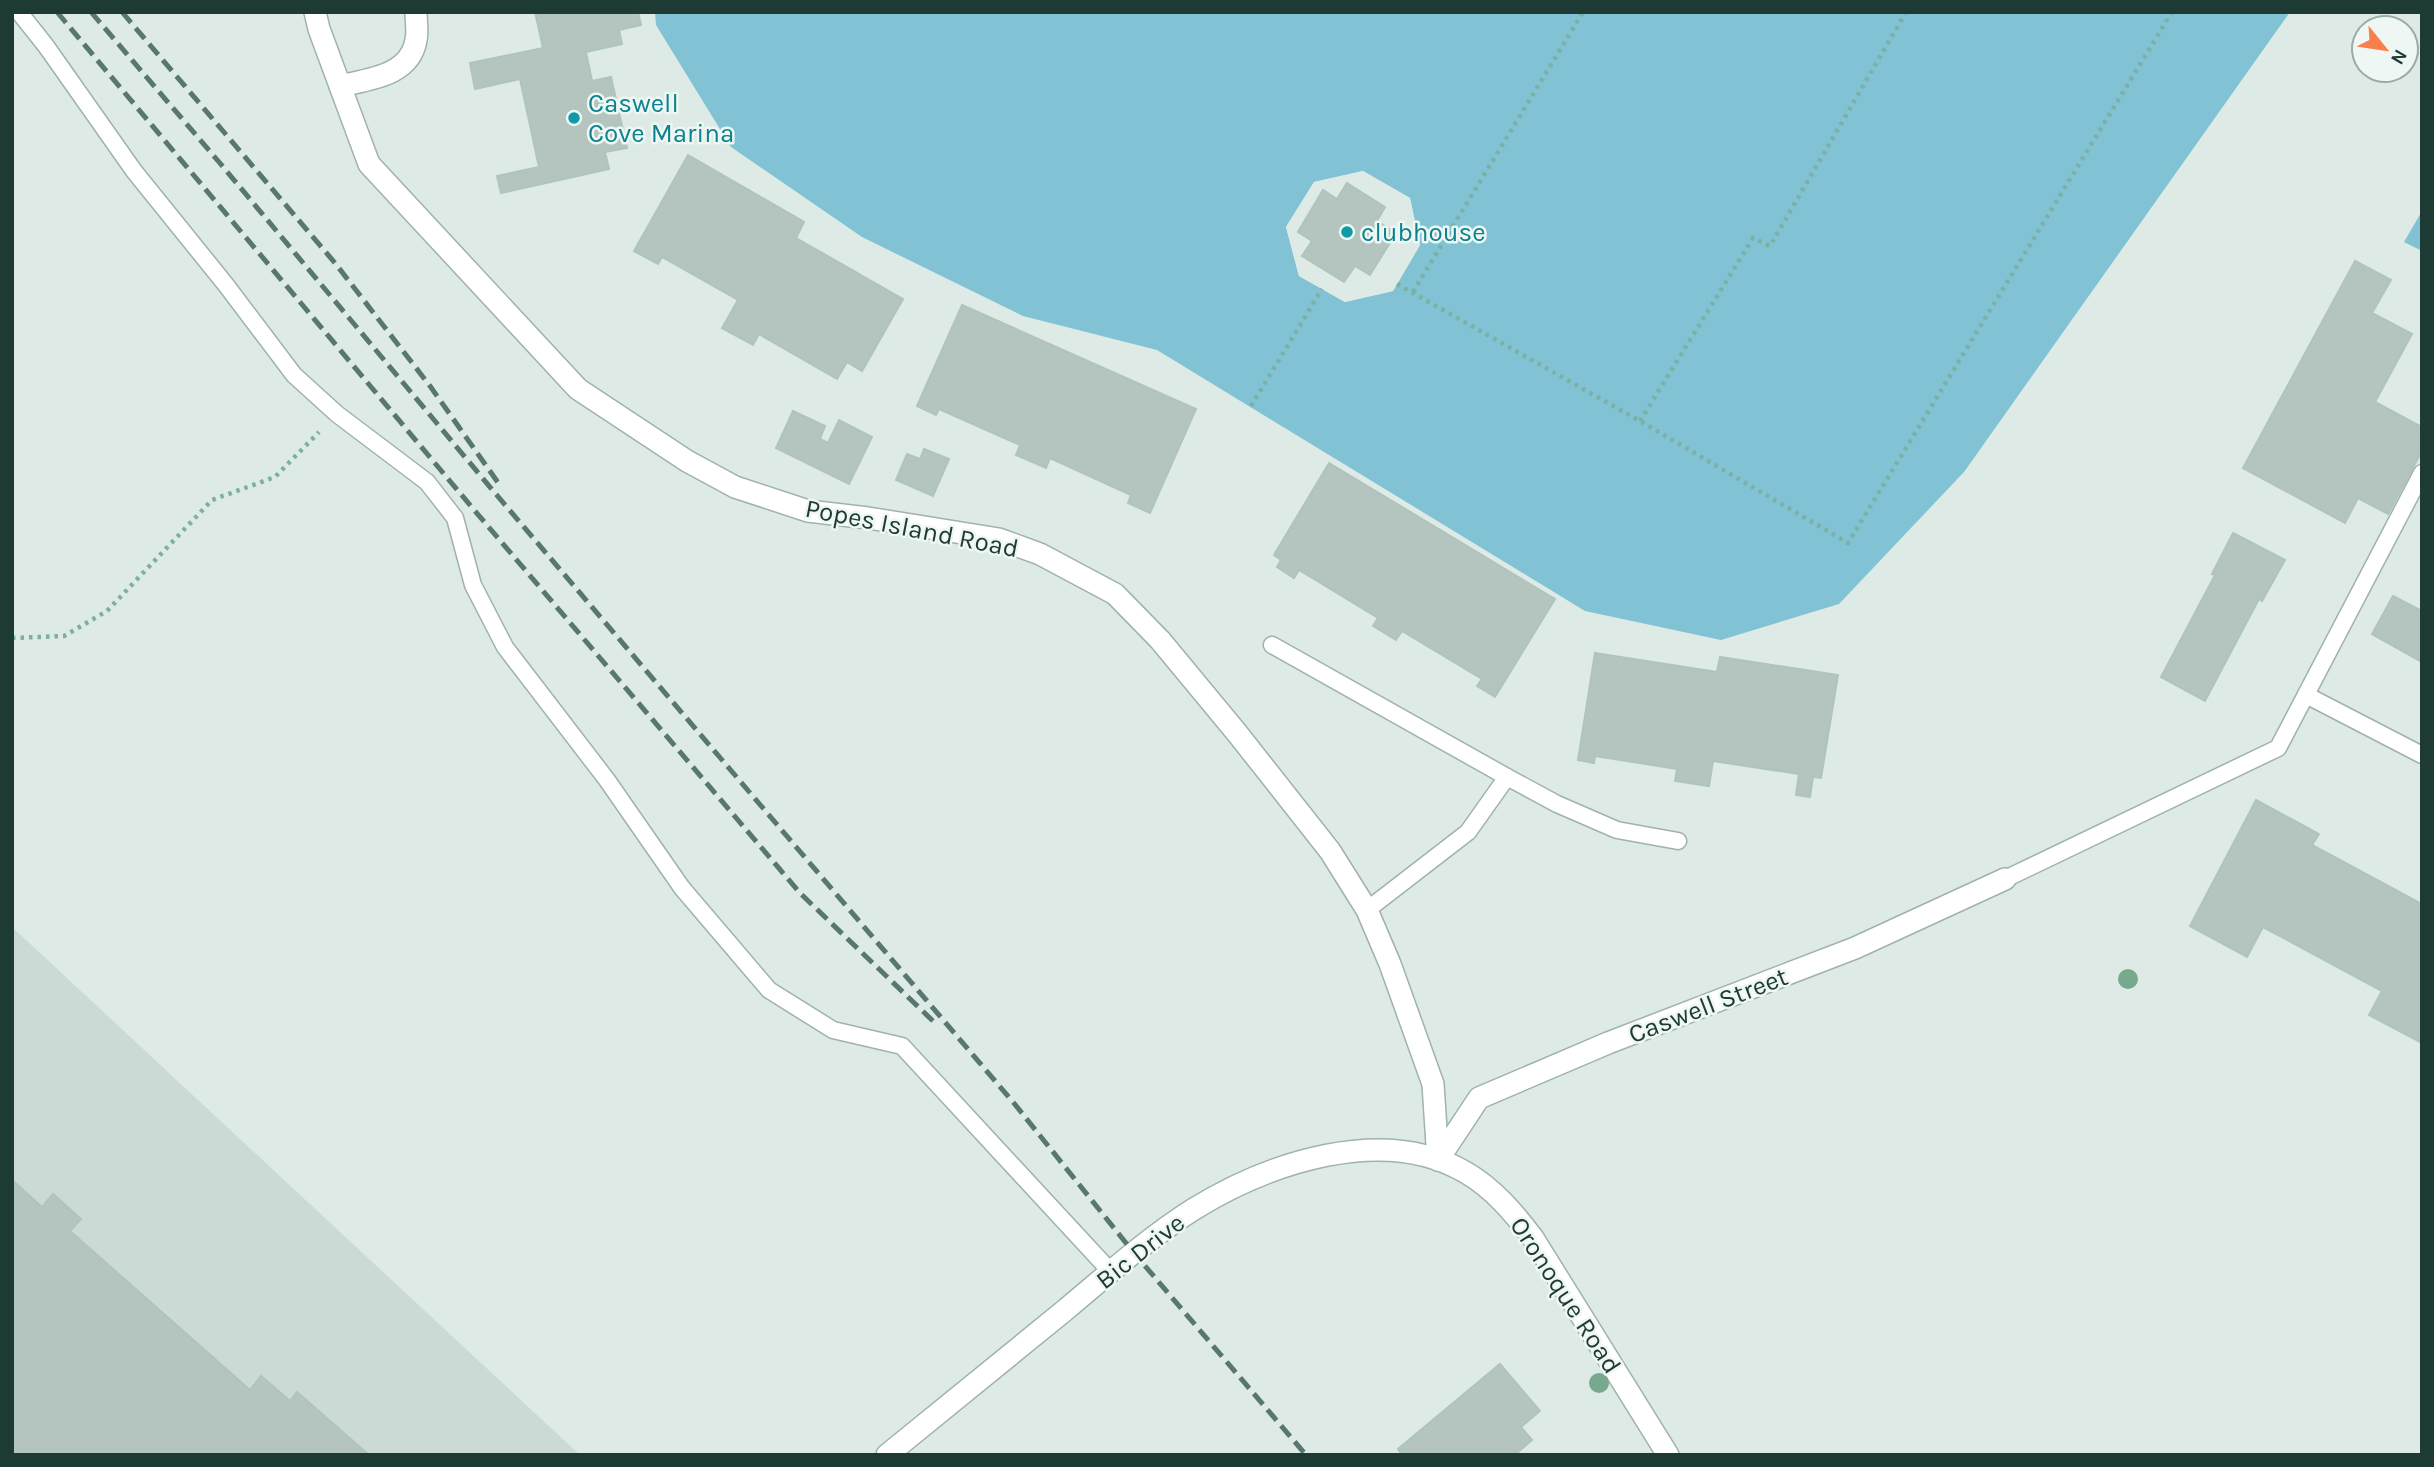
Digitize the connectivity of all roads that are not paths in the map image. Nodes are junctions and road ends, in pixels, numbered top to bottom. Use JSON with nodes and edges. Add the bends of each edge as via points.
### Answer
{"nodes":[{"id":1,"x":19,"y":12,"type":"edge"},
{"id":2,"x":315,"y":12,"type":"edge"},
{"id":3,"x":416,"y":12,"type":"edge"},
{"id":4,"x":340,"y":86,"type":"junction"},
{"id":5,"x":2422,"y":473,"type":"edge"},
{"id":6,"x":1272,"y":645,"type":"dead end"},
{"id":7,"x":2306,"y":695,"type":"junction"},
{"id":8,"x":2422,"y":755,"type":"edge"},
{"id":9,"x":1507,"y":777,"type":"junction"},
{"id":10,"x":1678,"y":841,"type":"dead end"},
{"id":11,"x":2005,"y":879,"type":"joint"},
{"id":12,"x":1367,"y":910,"type":"junction"},
{"id":13,"x":1438,"y":1160,"type":"junction"},
{"id":14,"x":1111,"y":1272,"type":"junction"},
{"id":15,"x":887,"y":1455,"type":"edge"},
{"id":16,"x":1668,"y":1455,"type":"edge"}],
"edges":[{"from":1,"to":14,"type":"lane","via":[[134,171],[294,375],[426,482],[455,517],[473,585],[505,647],[607,780],[681,888],[769,990],[833,1030],[902,1046]]},
{"from":2,"to":4,"type":"street","name":"Popes Island Road"},
{"from":3,"to":4,"type":"street","via":[[416,41],[408,60],[388,75]]},
{"from":4,"to":12,"type":"street","name":"Popes Island Road","via":[[369,164],[578,389],[687,461],[735,487],[808,511],[999,539],[1040,554],[1115,594],[1237,733],[1330,851]]},
{"from":5,"to":7,"type":"lane"},
{"from":6,"to":9,"type":"lane"},
{"from":7,"to":8,"type":"lane"},
{"from":7,"to":11,"type":"lane","via":[[2278,748]]},
{"from":9,"to":10,"type":"lane","via":[[1617,830]]},
{"from":9,"to":12,"type":"lane","via":[[1468,832]]},
{"from":11,"to":13,"type":"street","name":"Caswell Street","via":[[1855,948],[1479,1098]]},
{"from":12,"to":13,"type":"street","name":"Popes Island Road","via":[[1433,1084]]},
{"from":13,"to":14,"type":"street","name":"Bic Drive","via":[[1386,1149],[1361,1149],[1277,1170],[1192,1210]]},
{"from":13,"to":16,"type":"street","name":"Oronoque Road","via":[[1487,1187],[1526,1229]]},
{"from":14,"to":15,"type":"street","name":"Bic Drive"}]}
